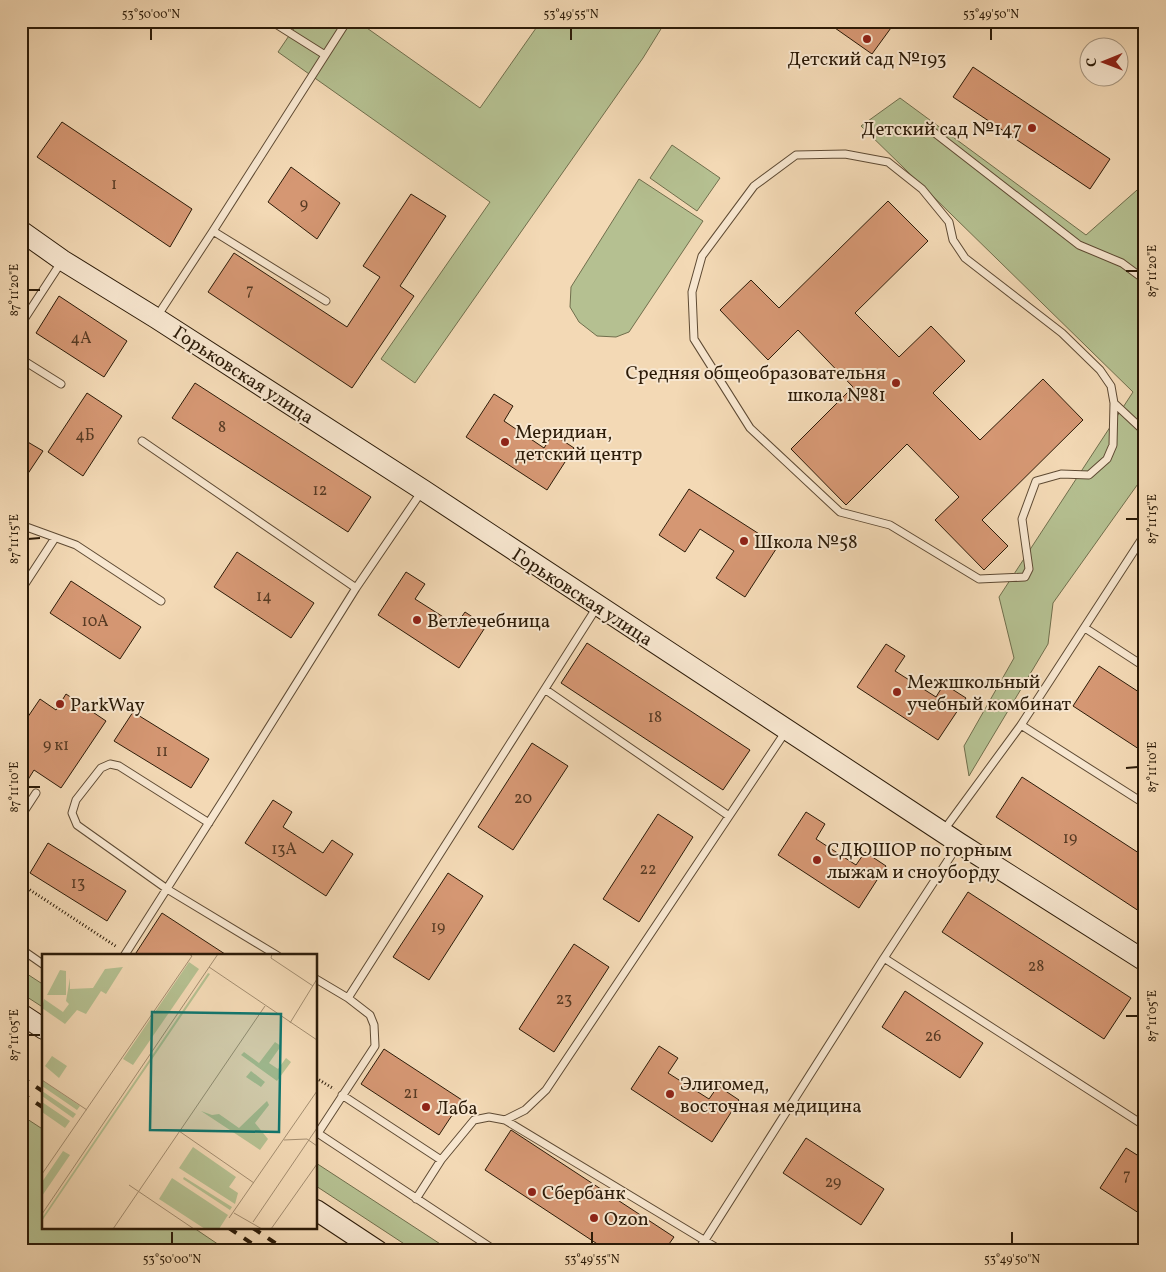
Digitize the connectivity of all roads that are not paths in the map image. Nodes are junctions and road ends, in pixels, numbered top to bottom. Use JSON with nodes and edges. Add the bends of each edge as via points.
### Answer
{"nodes":[{"id":1,"x":271,"y":21,"type":"edge"},
{"id":2,"x":347,"y":21,"type":"edge"},
{"id":3,"x":325,"y":55,"type":"junction"},
{"id":4,"x":931,"y":130,"type":"dead end"},
{"id":5,"x":21,"y":231,"type":"edge"},
{"id":6,"x":213,"y":231,"type":"junction"},
{"id":7,"x":62,"y":260,"type":"junction"},
{"id":8,"x":1145,"y":280,"type":"edge"},
{"id":9,"x":326,"y":301,"type":"dead end"},
{"id":10,"x":156,"y":318,"type":"junction"},
{"id":11,"x":21,"y":324,"type":"edge"},
{"id":12,"x":21,"y":359,"type":"edge"},
{"id":13,"x":61,"y":384,"type":"dead end"},
{"id":14,"x":1114,"y":403,"type":"junction"},
{"id":15,"x":1145,"y":432,"type":"edge"},
{"id":16,"x":142,"y":442,"type":"dead end"},
{"id":17,"x":423,"y":490,"type":"junction"},
{"id":18,"x":21,"y":526,"type":"edge"},
{"id":19,"x":1145,"y":534,"type":"edge"},
{"id":20,"x":55,"y":538,"type":"junction"},
{"id":21,"x":356,"y":588,"type":"junction"},
{"id":22,"x":21,"y":590,"type":"edge"},
{"id":23,"x":161,"y":601,"type":"dead end"},
{"id":24,"x":598,"y":606,"type":"junction"},
{"id":25,"x":1085,"y":628,"type":"junction"},
{"id":26,"x":1145,"y":667,"type":"edge"},
{"id":27,"x":546,"y":690,"type":"junction"},
{"id":28,"x":1021,"y":725,"type":"junction"},
{"id":29,"x":787,"y":730,"type":"junction"},
{"id":30,"x":36,"y":793,"type":"dead end"},
{"id":31,"x":1145,"y":804,"type":"edge"},
{"id":32,"x":21,"y":816,"type":"edge"},
{"id":33,"x":729,"y":816,"type":"junction"},
{"id":34,"x":209,"y":822,"type":"junction"},
{"id":35,"x":951,"y":838,"type":"junction"},
{"id":36,"x":166,"y":889,"type":"junction"},
{"id":37,"x":21,"y":949,"type":"edge"},
{"id":38,"x":125,"y":954,"type":"edge"},
{"id":39,"x":275,"y":954,"type":"edge"},
{"id":40,"x":884,"y":958,"type":"junction"},
{"id":41,"x":1145,"y":961,"type":"edge"},
{"id":42,"x":42,"y":964,"type":"edge"},
{"id":43,"x":318,"y":980,"type":"edge"},
{"id":44,"x":348,"y":998,"type":"junction"},
{"id":45,"x":21,"y":1014,"type":"edge"},
{"id":46,"x":42,"y":1028,"type":"edge"},
{"id":47,"x":342,"y":1095,"type":"junction"},
{"id":48,"x":504,"y":1120,"type":"junction"},
{"id":49,"x":1145,"y":1126,"type":"edge"},
{"id":50,"x":318,"y":1131,"type":"edge"},
{"id":51,"x":318,"y":1133,"type":"edge"},
{"id":52,"x":441,"y":1160,"type":"junction"},
{"id":53,"x":416,"y":1199,"type":"junction"},
{"id":54,"x":318,"y":1211,"type":"edge"},
{"id":55,"x":706,"y":1240,"type":"junction"},
{"id":56,"x":378,"y":1251,"type":"edge"},
{"id":57,"x":496,"y":1251,"type":"edge"},
{"id":58,"x":698,"y":1251,"type":"edge"},
{"id":59,"x":722,"y":1251,"type":"edge"}],
"edges":[{"from":1,"to":3,"type":"lane"},
{"from":2,"to":3,"type":"lane"},
{"from":3,"to":6,"type":"lane"},
{"from":4,"to":8,"type":"lane","via":[[1078,245],[1122,263]]},
{"from":5,"to":7,"type":"street","name":"Горьковская улица"},
{"from":6,"to":9,"type":"lane"},
{"from":6,"to":10,"type":"lane"},
{"from":7,"to":10,"type":"street","name":"Горьковская улица"},
{"from":7,"to":11,"type":"lane"},
{"from":10,"to":17,"type":"street","name":"Горьковская улица"},
{"from":12,"to":13,"type":"lane"},
{"from":14,"to":14,"type":"lane","via":[[1111,386],[1100,370],[1062,333],[964,258],[953,240],[948,222],[922,189],[888,162],[845,154],[796,156],[754,186],[702,256],[692,292],[694,339],[750,428],[840,512],[890,525],[979,579],[1025,577],[1029,569],[1022,519],[1036,481],[1061,474],[1089,475],[1107,459],[1113,445]]},
{"from":14,"to":15,"type":"lane"},
{"from":16,"to":21,"type":"lane"},
{"from":17,"to":21,"type":"lane"},
{"from":17,"to":24,"type":"street","name":"Горьковская улица"},
{"from":18,"to":20,"type":"lane"},
{"from":19,"to":25,"type":"lane"},
{"from":20,"to":22,"type":"lane"},
{"from":20,"to":23,"type":"lane","via":[[76,545]]},
{"from":21,"to":34,"type":"lane"},
{"from":24,"to":27,"type":"lane"},
{"from":24,"to":29,"type":"street","name":"Горьковская улица"},
{"from":25,"to":26,"type":"lane"},
{"from":25,"to":28,"type":"lane"},
{"from":27,"to":33,"type":"lane"},
{"from":27,"to":44,"type":"lane"},
{"from":28,"to":31,"type":"lane"},
{"from":28,"to":35,"type":"lane"},
{"from":29,"to":33,"type":"lane"},
{"from":29,"to":35,"type":"street","name":"Горьковская улица"},
{"from":30,"to":32,"type":"lane"},
{"from":33,"to":48,"type":"lane","via":[[546,1090],[525,1110]]},
{"from":34,"to":36,"type":"lane"},
{"from":34,"to":36,"type":"lane","via":[[119,766],[110,764],[101,768],[76,800],[72,813],[77,825]]},
{"from":35,"to":40,"type":"lane"},
{"from":35,"to":41,"type":"street","name":"Горьковская улица"},
{"from":36,"to":38,"type":"lane"},
{"from":36,"to":39,"type":"lane"},
{"from":37,"to":42,"type":"lane"},
{"from":40,"to":49,"type":"lane"},
{"from":40,"to":55,"type":"lane"},
{"from":43,"to":44,"type":"lane"},
{"from":44,"to":47,"type":"lane","via":[[370,1016],[375,1046]]},
{"from":45,"to":46,"type":"street"},
{"from":47,"to":50,"type":"lane"},
{"from":47,"to":52,"type":"lane"},
{"from":48,"to":52,"type":"lane","via":[[489,1117],[474,1120]]},
{"from":48,"to":55,"type":"lane"},
{"from":51,"to":53,"type":"lane"},
{"from":52,"to":53,"type":"lane"},
{"from":53,"to":57,"type":"lane"},
{"from":54,"to":56,"type":"street"},
{"from":55,"to":58,"type":"lane"},
{"from":55,"to":59,"type":"lane"}]}
